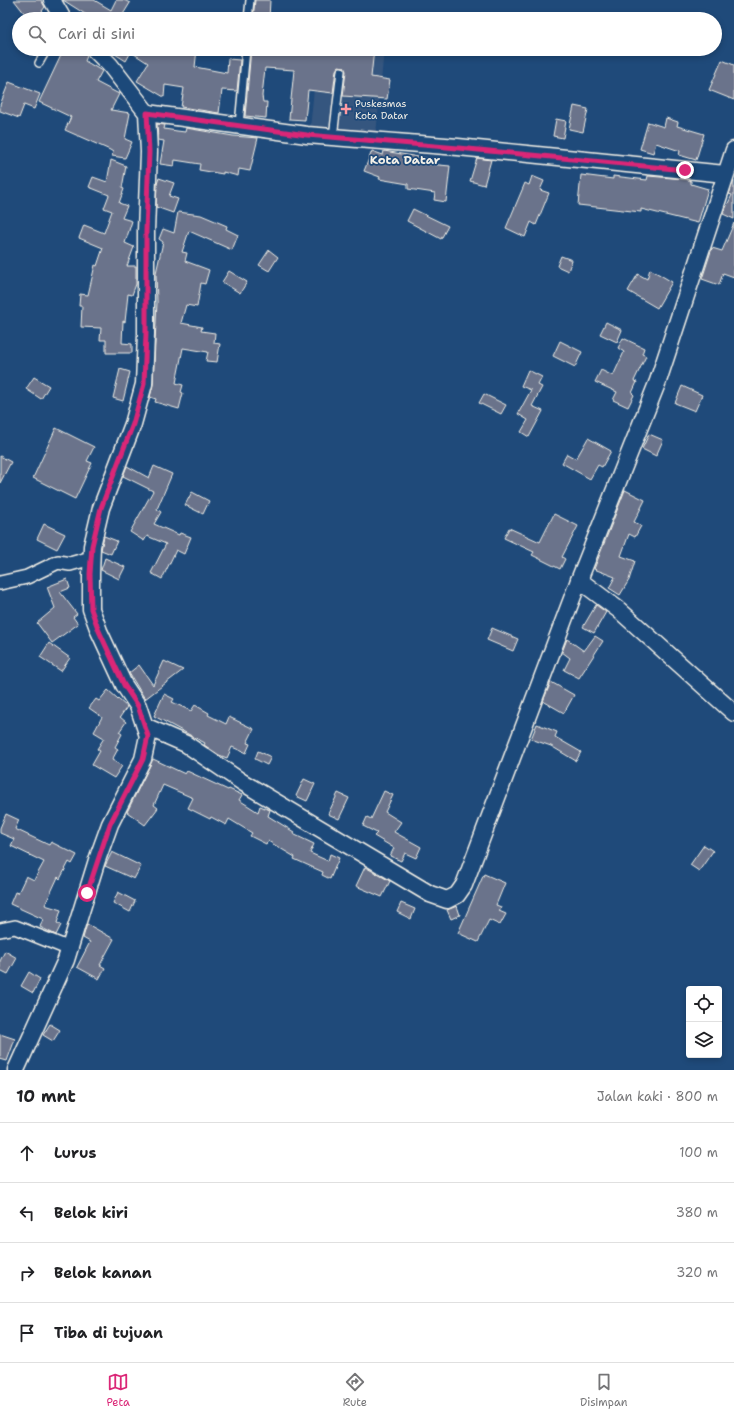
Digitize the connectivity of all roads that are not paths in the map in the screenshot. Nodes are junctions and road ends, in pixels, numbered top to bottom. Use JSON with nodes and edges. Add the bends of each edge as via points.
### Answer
{"nodes":[{"id":1,"x":52,"y":0,"type":"edge"},
{"id":2,"x":250,"y":0,"type":"edge"},
{"id":3,"x":59,"y":12,"type":"edge"},
{"id":4,"x":249,"y":12,"type":"edge"},
{"id":5,"x":43,"y":56,"type":"edge"},
{"id":6,"x":101,"y":56,"type":"edge"},
{"id":7,"x":245,"y":56,"type":"edge"},
{"id":8,"x":39,"y":63,"type":"dead end"},
{"id":9,"x":342,"y":71,"type":"dead end"},
{"id":10,"x":147,"y":113,"type":"junction"},
{"id":11,"x":239,"y":125,"type":"junction"},
{"id":12,"x":333,"y":137,"type":"junction"},
{"id":13,"x":734,"y":150,"type":"edge"},
{"id":14,"x":725,"y":174,"type":"junction"},
{"id":15,"x":91,"y":558,"type":"junction"},
{"id":16,"x":580,"y":580,"type":"junction"},
{"id":17,"x":0,"y":583,"type":"edge"},
{"id":18,"x":734,"y":713,"type":"edge"},
{"id":19,"x":147,"y":727,"type":"junction"},
{"id":20,"x":0,"y":930,"type":"edge"},
{"id":21,"x":70,"y":950,"type":"junction"},
{"id":22,"x":16,"y":1070,"type":"edge"}],
"edges":[{"from":1,"to":3,"type":"street"},
{"from":2,"to":4,"type":"lane"},
{"from":5,"to":8,"type":"lane"},
{"from":6,"to":10,"type":"street"},
{"from":7,"to":11,"type":"lane"},
{"from":9,"to":12,"type":"lane"},
{"from":10,"to":11,"type":"street"},
{"from":10,"to":15,"type":"street","via":[[149,152],[144,384],[133,424],[101,508]]},
{"from":11,"to":12,"type":"street"},
{"from":12,"to":14,"type":"street"},
{"from":13,"to":14,"type":"street"},
{"from":14,"to":16,"type":"street","via":[[658,381]]},
{"from":15,"to":17,"type":"street","via":[[70,564],[58,562],[27,577]]},
{"from":15,"to":19,"type":"street","via":[[91,609],[124,685],[138,706]]},
{"from":16,"to":18,"type":"street","via":[[619,610]]},
{"from":16,"to":19,"type":"street","via":[[464,885],[457,895],[447,900],[430,894],[255,790],[186,744]]},
{"from":19,"to":21,"type":"street","via":[[146,751],[110,824]]},
{"from":20,"to":21,"type":"street","via":[[15,927]]},
{"from":21,"to":22,"type":"street"}]}
